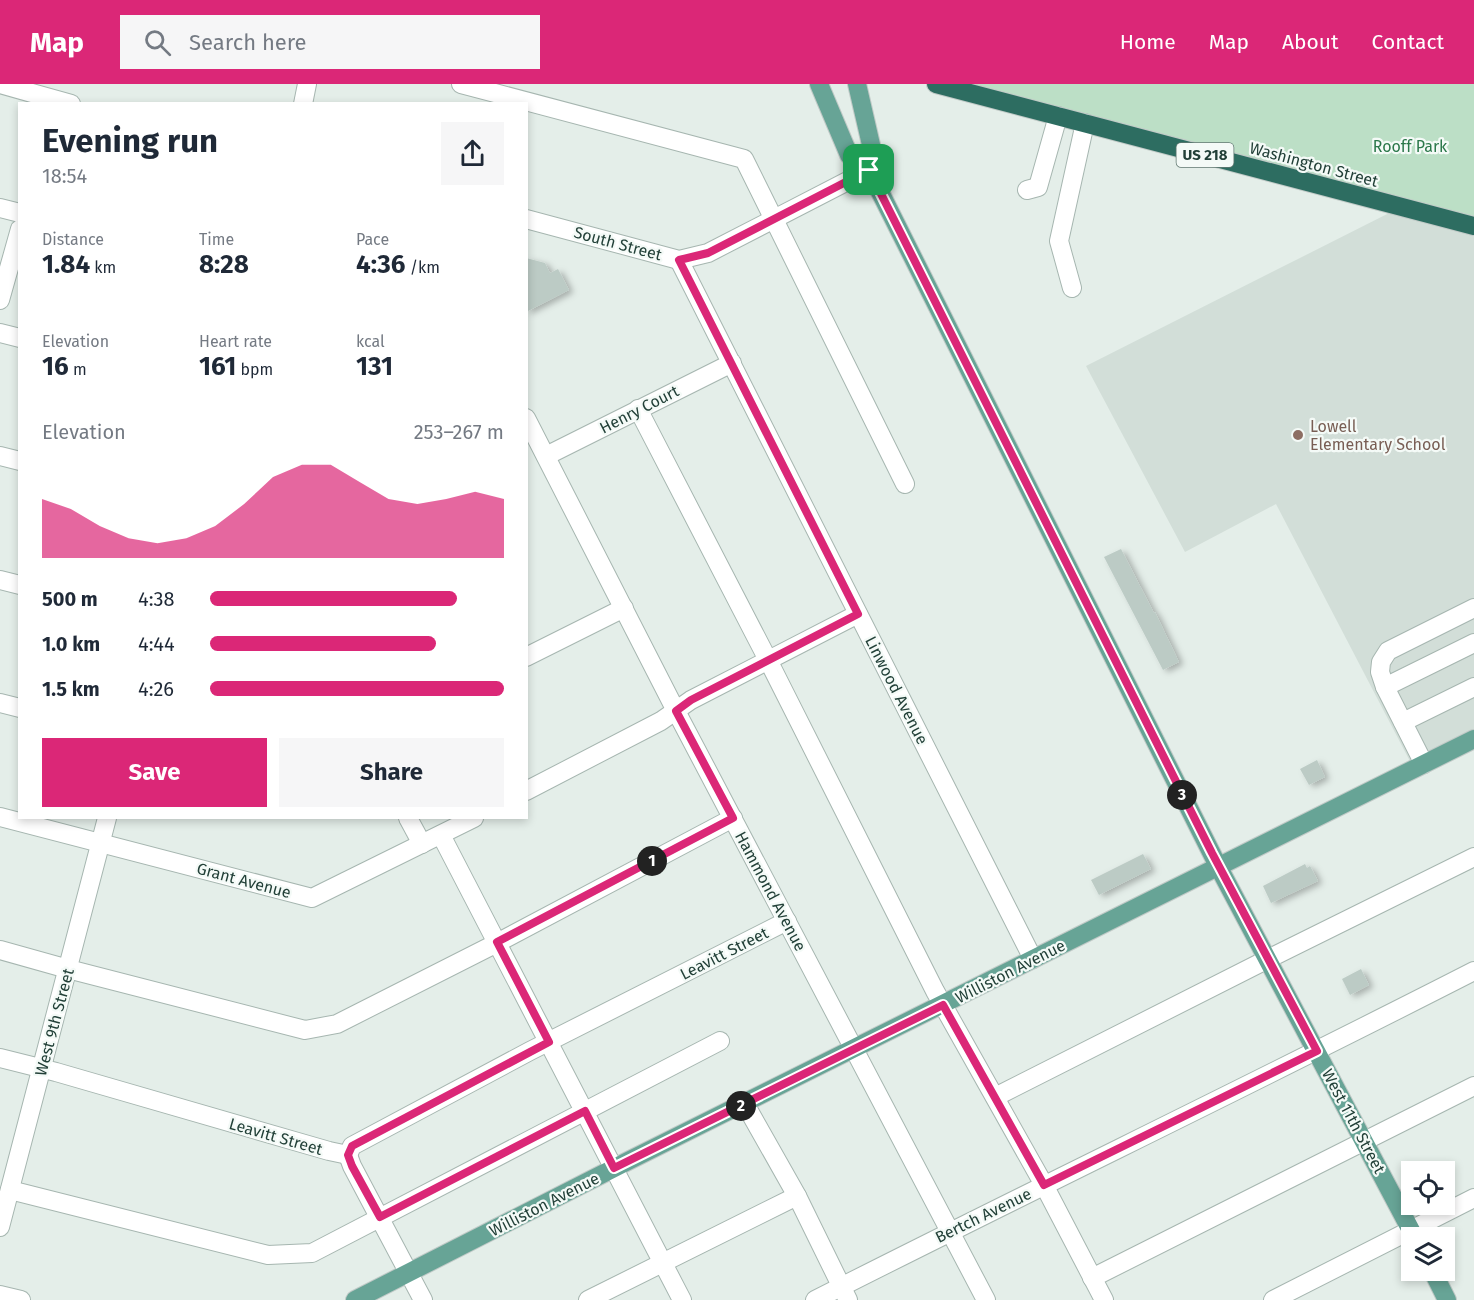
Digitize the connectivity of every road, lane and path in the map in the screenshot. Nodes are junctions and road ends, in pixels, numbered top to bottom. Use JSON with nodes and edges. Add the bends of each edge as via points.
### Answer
{"nodes":[{"id":1,"x":0,"y":84,"type":"edge"},
{"id":2,"x":307,"y":84,"type":"edge"},
{"id":3,"x":461,"y":84,"type":"edge"},
{"id":4,"x":819,"y":84,"type":"edge"},
{"id":5,"x":857,"y":84,"type":"edge"},
{"id":6,"x":936,"y":84,"type":"edge"},
{"id":7,"x":60,"y":98,"type":"edge"},
{"id":8,"x":303,"y":102,"type":"edge"},
{"id":9,"x":1058,"y":116,"type":"junction"},
{"id":10,"x":1085,"y":123,"type":"junction"},
{"id":11,"x":869,"y":170,"type":"junction"},
{"id":12,"x":1027,"y":190,"type":"dead end"},
{"id":13,"x":0,"y":208,"type":"edge"},
{"id":14,"x":18,"y":212,"type":"edge"},
{"id":15,"x":773,"y":219,"type":"junction"},
{"id":16,"x":528,"y":220,"type":"edge"},
{"id":17,"x":1474,"y":226,"type":"edge"},
{"id":18,"x":18,"y":236,"type":"edge"},
{"id":19,"x":679,"y":260,"type":"junction"},
{"id":20,"x":1072,"y":288,"type":"dead end"},
{"id":21,"x":0,"y":300,"type":"edge"},
{"id":22,"x":0,"y":333,"type":"edge"},
{"id":23,"x":18,"y":338,"type":"edge"},
{"id":24,"x":732,"y":363,"type":"junction"},
{"id":25,"x":638,"y":410,"type":"junction"},
{"id":26,"x":528,"y":422,"type":"edge"},
{"id":27,"x":0,"y":456,"type":"edge"},
{"id":28,"x":546,"y":456,"type":"junction"},
{"id":29,"x":18,"y":460,"type":"edge"},
{"id":30,"x":905,"y":484,"type":"dead end"},
{"id":31,"x":0,"y":580,"type":"edge"},
{"id":32,"x":18,"y":584,"type":"edge"},
{"id":33,"x":624,"y":608,"type":"junction"},
{"id":34,"x":1474,"y":608,"type":"edge"},
{"id":35,"x":858,"y":614,"type":"junction"},
{"id":36,"x":1474,"y":643,"type":"edge"},
{"id":37,"x":528,"y":656,"type":"edge"},
{"id":38,"x":768,"y":660,"type":"junction"},
{"id":39,"x":1385,"y":687,"type":"junction"},
{"id":40,"x":1474,"y":687,"type":"edge"},
{"id":41,"x":0,"y":703,"type":"edge"},
{"id":42,"x":18,"y":708,"type":"edge"},
{"id":43,"x":676,"y":711,"type":"junction"},
{"id":44,"x":1403,"y":722,"type":"junction"},
{"id":45,"x":1474,"y":740,"type":"edge"},
{"id":46,"x":1424,"y":764,"type":"junction"},
{"id":47,"x":528,"y":790,"type":"edge"},
{"id":48,"x":0,"y":817,"type":"edge"},
{"id":49,"x":733,"y":818,"type":"junction"},
{"id":50,"x":106,"y":819,"type":"edge"},
{"id":51,"x":409,"y":819,"type":"edge"},
{"id":52,"x":472,"y":819,"type":"edge"},
{"id":53,"x":441,"y":835,"type":"junction"},
{"id":54,"x":100,"y":843,"type":"junction"},
{"id":55,"x":422,"y":844,"type":"junction"},
{"id":56,"x":1474,"y":857,"type":"edge"},
{"id":57,"x":1218,"y":866,"type":"junction"},
{"id":58,"x":787,"y":921,"type":"junction"},
{"id":59,"x":497,"y":942,"type":"junction"},
{"id":60,"x":0,"y":950,"type":"edge"},
{"id":61,"x":1033,"y":959,"type":"junction"},
{"id":62,"x":1268,"y":959,"type":"junction"},
{"id":63,"x":68,"y":969,"type":"junction"},
{"id":64,"x":1474,"y":971,"type":"edge"},
{"id":65,"x":943,"y":1005,"type":"junction"},
{"id":66,"x":720,"y":1041,"type":"dead end"},
{"id":67,"x":549,"y":1042,"type":"junction"},
{"id":68,"x":854,"y":1049,"type":"junction"},
{"id":69,"x":1317,"y":1051,"type":"junction"},
{"id":70,"x":0,"y":1058,"type":"edge"},
{"id":71,"x":42,"y":1069,"type":"junction"},
{"id":72,"x":1474,"y":1086,"type":"edge"},
{"id":73,"x":995,"y":1097,"type":"junction"},
{"id":74,"x":745,"y":1104,"type":"junction"},
{"id":75,"x":585,"y":1111,"type":"junction"},
{"id":76,"x":1364,"y":1140,"type":"junction"},
{"id":77,"x":348,"y":1155,"type":"junction"},
{"id":78,"x":614,"y":1168,"type":"junction"},
{"id":79,"x":1044,"y":1185,"type":"junction"},
{"id":80,"x":797,"y":1196,"type":"junction"},
{"id":81,"x":5,"y":1197,"type":"edge"},
{"id":82,"x":1474,"y":1198,"type":"edge"},
{"id":83,"x":380,"y":1217,"type":"junction"},
{"id":84,"x":0,"y":1227,"type":"edge"},
{"id":85,"x":1410,"y":1227,"type":"edge"},
{"id":86,"x":1423,"y":1227,"type":"edge"},
{"id":87,"x":950,"y":1231,"type":"junction"},
{"id":88,"x":1401,"y":1239,"type":"edge"},
{"id":89,"x":663,"y":1262,"type":"junction"},
{"id":90,"x":409,"y":1273,"type":"junction"},
{"id":91,"x":1092,"y":1278,"type":"junction"},
{"id":92,"x":1438,"y":1281,"type":"edge"},
{"id":93,"x":844,"y":1293,"type":"edge"},
{"id":94,"x":0,"y":1294,"type":"edge"},
{"id":95,"x":21,"y":1300,"type":"edge"},
{"id":96,"x":355,"y":1300,"type":"edge"},
{"id":97,"x":423,"y":1300,"type":"edge"},
{"id":98,"x":588,"y":1300,"type":"edge"},
{"id":99,"x":682,"y":1300,"type":"edge"},
{"id":100,"x":815,"y":1300,"type":"edge"},
{"id":101,"x":986,"y":1300,"type":"edge"},
{"id":102,"x":1104,"y":1300,"type":"edge"},
{"id":103,"x":1273,"y":1300,"type":"edge"},
{"id":104,"x":1447,"y":1300,"type":"edge"}],
"edges":[{"from":1,"to":7,"type":"street"},
{"from":2,"to":8,"type":"street"},
{"from":3,"to":15,"type":"street","via":[[744,159]]},
{"from":4,"to":11,"type":"main road","name":"West 11th Street","via":[[849,155]]},
{"from":5,"to":11,"type":"main road","name":"West 11th Street","via":[[872,149]]},
{"from":6,"to":9,"type":"highway","name":"Washington Street","number":"US 218"},
{"from":9,"to":10,"type":"highway","name":"Washington Street","number":"US 218"},
{"from":9,"to":12,"type":"street","via":[[1038,186]]},
{"from":10,"to":17,"type":"highway","name":"Washington Street","number":"US 218"},
{"from":10,"to":20,"type":"street","via":[[1059,241]]},
{"from":11,"to":15,"type":"street","name":"South Street"},
{"from":11,"to":57,"type":"main road","name":"West 11th Street"},
{"from":13,"to":14,"type":"street"},
{"from":15,"to":19,"type":"street","name":"South Street","via":[[708,253]]},
{"from":15,"to":30,"type":"street"},
{"from":16,"to":19,"type":"street","name":"South Street"},
{"from":18,"to":21,"type":"street"},
{"from":19,"to":24,"type":"street","name":"Linwood Avenue"},
{"from":22,"to":23,"type":"street"},
{"from":24,"to":25,"type":"street","name":"Henry Court"},
{"from":24,"to":35,"type":"street","name":"Linwood Avenue"},
{"from":25,"to":28,"type":"street","name":"Henry Court"},
{"from":25,"to":38,"type":"street"},
{"from":26,"to":28,"type":"street","name":"Hammond Avenue"},
{"from":27,"to":29,"type":"street"},
{"from":28,"to":33,"type":"street","name":"Hammond Avenue"},
{"from":31,"to":32,"type":"street"},
{"from":33,"to":37,"type":"street"},
{"from":33,"to":43,"type":"street","name":"Hammond Avenue"},
{"from":34,"to":39,"type":"street","via":[[1388,651],[1380,672]]},
{"from":35,"to":38,"type":"street"},
{"from":35,"to":61,"type":"street","name":"Linwood Avenue"},
{"from":36,"to":39,"type":"street"},
{"from":38,"to":43,"type":"street"},
{"from":38,"to":65,"type":"street"},
{"from":39,"to":44,"type":"street"},
{"from":40,"to":44,"type":"street"},
{"from":41,"to":42,"type":"street"},
{"from":43,"to":47,"type":"street"},
{"from":43,"to":49,"type":"street","name":"Hammond Avenue"},
{"from":44,"to":46,"type":"street"},
{"from":45,"to":46,"type":"main road","name":"Williston Avenue"},
{"from":46,"to":57,"type":"main road","name":"Williston Avenue"},
{"from":48,"to":54,"type":"street","name":"Grant Avenue"},
{"from":49,"to":58,"type":"street","name":"Hammond Avenue"},
{"from":49,"to":59,"type":"street"},
{"from":50,"to":54,"type":"street","name":"West 9th Street"},
{"from":51,"to":55,"type":"street"},
{"from":52,"to":53,"type":"street","name":"Grant Avenue"},
{"from":53,"to":55,"type":"street","name":"Grant Avenue"},
{"from":53,"to":59,"type":"street"},
{"from":54,"to":55,"type":"street","name":"Grant Avenue","via":[[312,898]]},
{"from":54,"to":63,"type":"street","name":"West 9th Street"},
{"from":56,"to":62,"type":"street"},
{"from":57,"to":61,"type":"main road","name":"Williston Avenue"},
{"from":57,"to":62,"type":"main road","name":"West 11th Street"},
{"from":58,"to":67,"type":"street","name":"Leavitt Street"},
{"from":58,"to":68,"type":"street","name":"Hammond Avenue"},
{"from":59,"to":63,"type":"street","via":[[337,1024],[305,1030]]},
{"from":59,"to":67,"type":"street"},
{"from":60,"to":63,"type":"street"},
{"from":61,"to":65,"type":"main road","name":"Williston Avenue"},
{"from":62,"to":69,"type":"main road","name":"West 11th Street"},
{"from":62,"to":73,"type":"street"},
{"from":63,"to":71,"type":"street","name":"West 9th Street"},
{"from":64,"to":69,"type":"street","name":"Bertch Avenue"},
{"from":65,"to":68,"type":"main road","name":"Williston Avenue"},
{"from":65,"to":73,"type":"street"},
{"from":66,"to":75,"type":"street"},
{"from":67,"to":75,"type":"street"},
{"from":67,"to":77,"type":"street","name":"Leavitt Street","via":[[352,1146]]},
{"from":68,"to":74,"type":"main road","name":"Williston Avenue"},
{"from":68,"to":87,"type":"street","name":"Hammond Avenue"},
{"from":69,"to":76,"type":"main road","name":"West 11th Street"},
{"from":69,"to":79,"type":"street","name":"Bertch Avenue"},
{"from":70,"to":71,"type":"street","name":"Leavitt Street"},
{"from":71,"to":77,"type":"street","name":"Leavitt Street"},
{"from":71,"to":81,"type":"street","name":"West 9th Street"},
{"from":72,"to":76,"type":"street"},
{"from":73,"to":79,"type":"street"},
{"from":74,"to":78,"type":"main road","name":"Williston Avenue"},
{"from":74,"to":80,"type":"street"},
{"from":75,"to":78,"type":"street"},
{"from":75,"to":83,"type":"street"},
{"from":76,"to":85,"type":"main road","name":"West 11th Street"},
{"from":76,"to":91,"type":"street"},
{"from":77,"to":83,"type":"street"},
{"from":78,"to":89,"type":"street"},
{"from":78,"to":90,"type":"main road","name":"Williston Avenue"},
{"from":79,"to":87,"type":"street","name":"Bertch Avenue"},
{"from":79,"to":91,"type":"street"},
{"from":80,"to":89,"type":"street"},
{"from":80,"to":93,"type":"street"},
{"from":81,"to":83,"type":"street","via":[[268,1255],[312,1253]]},
{"from":81,"to":84,"type":"street","name":"West 9th Street"},
{"from":82,"to":86,"type":"street"},
{"from":83,"to":90,"type":"street"},
{"from":87,"to":93,"type":"street","name":"Bertch Avenue"},
{"from":87,"to":101,"type":"street","name":"Hammond Avenue"},
{"from":88,"to":103,"type":"street"},
{"from":89,"to":98,"type":"street"},
{"from":89,"to":99,"type":"street"},
{"from":90,"to":96,"type":"main road","name":"Williston Avenue"},
{"from":90,"to":97,"type":"street"},
{"from":91,"to":102,"type":"street"},
{"from":92,"to":104,"type":"main road"},
{"from":93,"to":100,"type":"street","name":"Bertch Avenue"},
{"from":94,"to":95,"type":"street"}]}
